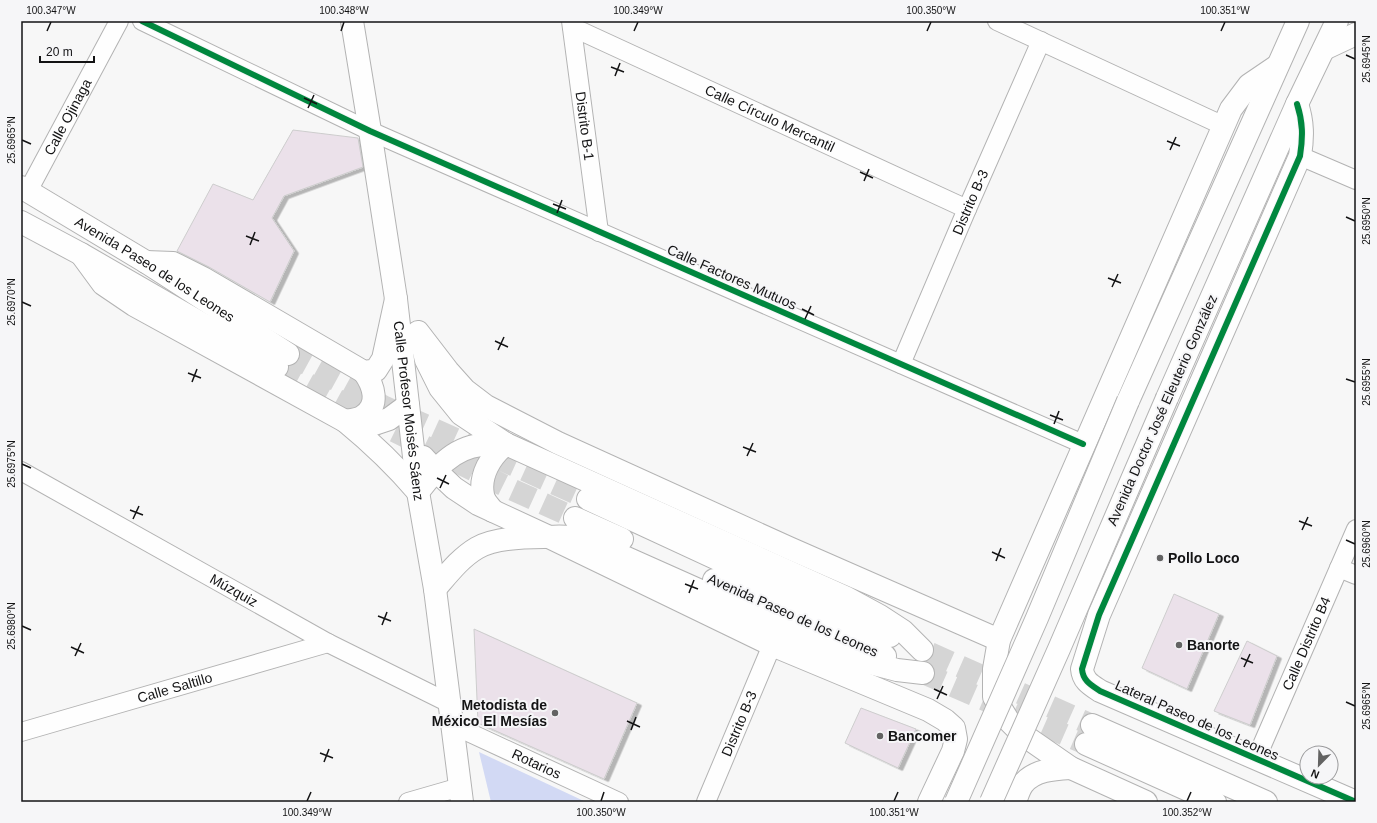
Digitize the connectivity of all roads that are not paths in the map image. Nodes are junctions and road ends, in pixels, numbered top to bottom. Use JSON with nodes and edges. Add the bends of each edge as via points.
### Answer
{"nodes":[{"id":1,"x":118,"y":21,"type":"edge"},
{"id":2,"x":142,"y":21,"type":"edge"},
{"id":3,"x":352,"y":21,"type":"edge"},
{"id":4,"x":997,"y":21,"type":"edge"},
{"id":5,"x":1337,"y":21,"type":"edge"},
{"id":6,"x":572,"y":24,"type":"edge"},
{"id":7,"x":1292,"y":26,"type":"edge"},
{"id":8,"x":1356,"y":34,"type":"edge"},
{"id":9,"x":1041,"y":41,"type":"junction"},
{"id":10,"x":1324,"y":49,"type":"junction"},
{"id":11,"x":1277,"y":66,"type":"junction"},
{"id":12,"x":1297,"y":104,"type":"junction"},
{"id":13,"x":1224,"y":126,"type":"junction"},
{"id":14,"x":370,"y":131,"type":"junction"},
{"id":15,"x":1300,"y":156,"type":"junction"},
{"id":16,"x":1356,"y":180,"type":"edge"},
{"id":17,"x":24,"y":189,"type":"edge"},
{"id":18,"x":967,"y":209,"type":"junction"},
{"id":19,"x":21,"y":222,"type":"edge"},
{"id":20,"x":599,"y":232,"type":"junction"},
{"id":21,"x":81,"y":254,"type":"junction"},
{"id":22,"x":146,"y":262,"type":"junction"},
{"id":23,"x":396,"y":299,"type":"junction"},
{"id":24,"x":420,"y":336,"type":"junction"},
{"id":25,"x":901,"y":364,"type":"junction"},
{"id":26,"x":364,"y":372,"type":"junction"},
{"id":27,"x":408,"y":405,"type":"junction"},
{"id":28,"x":345,"y":421,"type":"junction"},
{"id":29,"x":558,"y":443,"type":"junction"},
{"id":30,"x":506,"y":444,"type":"junction"},
{"id":31,"x":1083,"y":444,"type":"junction"},
{"id":32,"x":414,"y":445,"type":"junction"},
{"id":33,"x":435,"y":470,"type":"junction"},
{"id":34,"x":21,"y":471,"type":"edge"},
{"id":35,"x":418,"y":492,"type":"junction"},
{"id":36,"x":588,"y":500,"type":"tunnel mouth"},
{"id":37,"x":493,"y":511,"type":"junction"},
{"id":38,"x":574,"y":518,"type":"tunnel mouth"},
{"id":39,"x":1356,"y":529,"type":"edge"},
{"id":40,"x":550,"y":537,"type":"junction"},
{"id":41,"x":1339,"y":568,"type":"junction"},
{"id":42,"x":1356,"y":575,"type":"edge"},
{"id":43,"x":435,"y":589,"type":"junction"},
{"id":44,"x":999,"y":640,"type":"junction"},
{"id":45,"x":328,"y":643,"type":"junction"},
{"id":46,"x":772,"y":645,"type":"junction"},
{"id":47,"x":925,"y":658,"type":"junction"},
{"id":48,"x":450,"y":703,"type":"junction"},
{"id":49,"x":453,"y":725,"type":"junction"},
{"id":50,"x":21,"y":732,"type":"edge"},
{"id":51,"x":1256,"y":759,"type":"junction"},
{"id":52,"x":1071,"y":768,"type":"junction"},
{"id":53,"x":461,"y":798,"type":"edge"},
{"id":54,"x":408,"y":802,"type":"edge"},
{"id":55,"x":619,"y":802,"type":"edge"},
{"id":56,"x":706,"y":802,"type":"edge"},
{"id":57,"x":929,"y":802,"type":"edge"},
{"id":58,"x":956,"y":802,"type":"edge"},
{"id":59,"x":991,"y":802,"type":"edge"},
{"id":60,"x":1015,"y":802,"type":"edge"},
{"id":61,"x":1146,"y":802,"type":"edge"},
{"id":62,"x":1215,"y":802,"type":"edge"},
{"id":63,"x":1266,"y":802,"type":"edge"},
{"id":64,"x":1356,"y":802,"type":"edge"}],
"edges":[{"from":1,"to":17,"type":"street","name":"Calle Ojinaga"},
{"from":2,"to":14,"type":"street","name":"Calle Factores Mutuos"},
{"from":3,"to":14,"type":"main road","name":"Calle Profesor Moisés Sáenz"},
{"from":4,"to":9,"type":"street"},
{"from":5,"to":10,"type":"main road","name":"Avenida Doctor José Eleuterio González"},
{"from":6,"to":18,"type":"street","name":"Calle Círculo Mercantil"},
{"from":6,"to":20,"type":"street","name":"Distrito B-1"},
{"from":7,"to":11,"type":"main road"},
{"from":8,"to":10,"type":"main road"},
{"from":9,"to":13,"type":"street"},
{"from":9,"to":18,"type":"street","name":"Distrito B-3"},
{"from":10,"to":12,"type":"main road","name":"Avenida Doctor José Eleuterio González"},
{"from":11,"to":13,"type":"main road","via":[[1250,85],[1231,109]]},
{"from":11,"to":58,"type":"main road","bridge":true,"via":[[1128,401]]},
{"from":12,"to":15,"type":"main road","via":[[1302,129]]},
{"from":12,"to":59,"type":"main road","name":"Avenida Doctor José Eleuterio González","bridge":true},
{"from":13,"to":31,"type":"main road"},
{"from":14,"to":20,"type":"street","name":"Calle Factores Mutuos"},
{"from":14,"to":23,"type":"main road","name":"Calle Profesor Moisés Sáenz"},
{"from":15,"to":16,"type":"street"},
{"from":15,"to":51,"type":"main road","name":"Lateral Paseo de los Leones","via":[[1104,603],[1082,669],[1084,679],[1100,691]]},
{"from":17,"to":22,"type":"main road","name":"Avenida Paseo de los Leones"},
{"from":18,"to":25,"type":"street","name":"Distrito B-3"},
{"from":19,"to":21,"type":"main road","name":"Avenida Paseo de los Leones"},
{"from":20,"to":25,"type":"street","name":"Calle Factores Mutuos"},
{"from":21,"to":22,"type":"main road","name":"Avenida Paseo de los Leones","via":[[283,361]]},
{"from":21,"to":28,"type":"main road","via":[[103,284],[134,305]]},
{"from":22,"to":26,"type":"main road","via":[[173,263],[203,278]]},
{"from":23,"to":24,"type":"main road"},
{"from":23,"to":26,"type":"main road","via":[[383,359],[376,370]]},
{"from":23,"to":27,"type":"main road","name":"Calle Profesor Moisés Sáenz"},
{"from":24,"to":29,"type":"main road","via":[[465,390],[486,406]]},
{"from":24,"to":30,"type":"main road","via":[[426,360],[440,388],[461,414]]},
{"from":25,"to":31,"type":"street","name":"Calle Factores Mutuos"},
{"from":26,"to":28,"type":"main road","via":[[373,387],[374,398],[371,408],[362,417]]},
{"from":27,"to":28,"type":"main road","via":[[389,419],[371,425]]},
{"from":27,"to":32,"type":"main road","name":"Calle Profesor Moisés Sáenz"},
{"from":28,"to":35,"type":"main road","via":[[398,467]]},
{"from":29,"to":30,"type":"main road"},
{"from":29,"to":44,"type":"main road"},
{"from":30,"to":33,"type":"main road","via":[[480,445],[460,450]]},
{"from":30,"to":37,"type":"main road","via":[[492,458],[482,480],[483,497]]},
{"from":30,"to":47,"type":"main road","via":[[845,597],[903,631]]},
{"from":31,"to":44,"type":"main road"},
{"from":32,"to":33,"type":"main road"},
{"from":32,"to":35,"type":"main road","name":"Calle Profesor Moisés Sáenz"},
{"from":33,"to":35,"type":"main road"},
{"from":33,"to":37,"type":"main road","via":[[454,488]]},
{"from":34,"to":45,"type":"street","name":"Múzquiz"},
{"from":35,"to":43,"type":"main road","name":"Calle Profesor Moisés Sáenz"},
{"from":36,"to":47,"type":"main road","name":"Avenida Paseo de los Leones"},
{"from":37,"to":40,"type":"main road"},
{"from":38,"to":47,"type":"main road","name":"Avenida Paseo de los Leones"},
{"from":39,"to":41,"type":"street","name":"Calle Distrito B4"},
{"from":40,"to":43,"type":"main road","via":[[522,536],[478,547],[455,565]]},
{"from":40,"to":46,"type":"main road"},
{"from":40,"to":47,"type":"main road","via":[[579,538],[593,543],[851,658],[897,670]]},
{"from":41,"to":42,"type":"street"},
{"from":41,"to":51,"type":"street","name":"Calle Distrito B4"},
{"from":43,"to":48,"type":"main road","name":"Calle Profesor Moisés Sáenz"},
{"from":44,"to":52,"type":"main road","via":[[994,670],[994,698],[1008,720],[1022,734]]},
{"from":45,"to":48,"type":"street","name":"Múzquiz"},
{"from":45,"to":50,"type":"street","name":"Calle Saltillo"},
{"from":46,"to":56,"type":"street","name":"Distrito B-3"},
{"from":46,"to":57,"type":"main road","via":[[928,710],[946,720],[954,728],[956,739]]},
{"from":48,"to":49,"type":"main road","name":"Calle Profesor Moisés Sáenz"},
{"from":49,"to":53,"type":"main road","name":"Calle Profesor Moisés Sáenz"},
{"from":49,"to":55,"type":"street","name":"Rotarios"},
{"from":51,"to":64,"type":"main road","name":"Lateral Paseo de los Leones"},
{"from":52,"to":60,"type":"main road","via":[[1034,775],[1022,784]]},
{"from":52,"to":61,"type":"main road"},
{"from":53,"to":54,"type":"street"},
{"from":62,"to":63,"type":"main road","via":[[1089,735]]}]}
